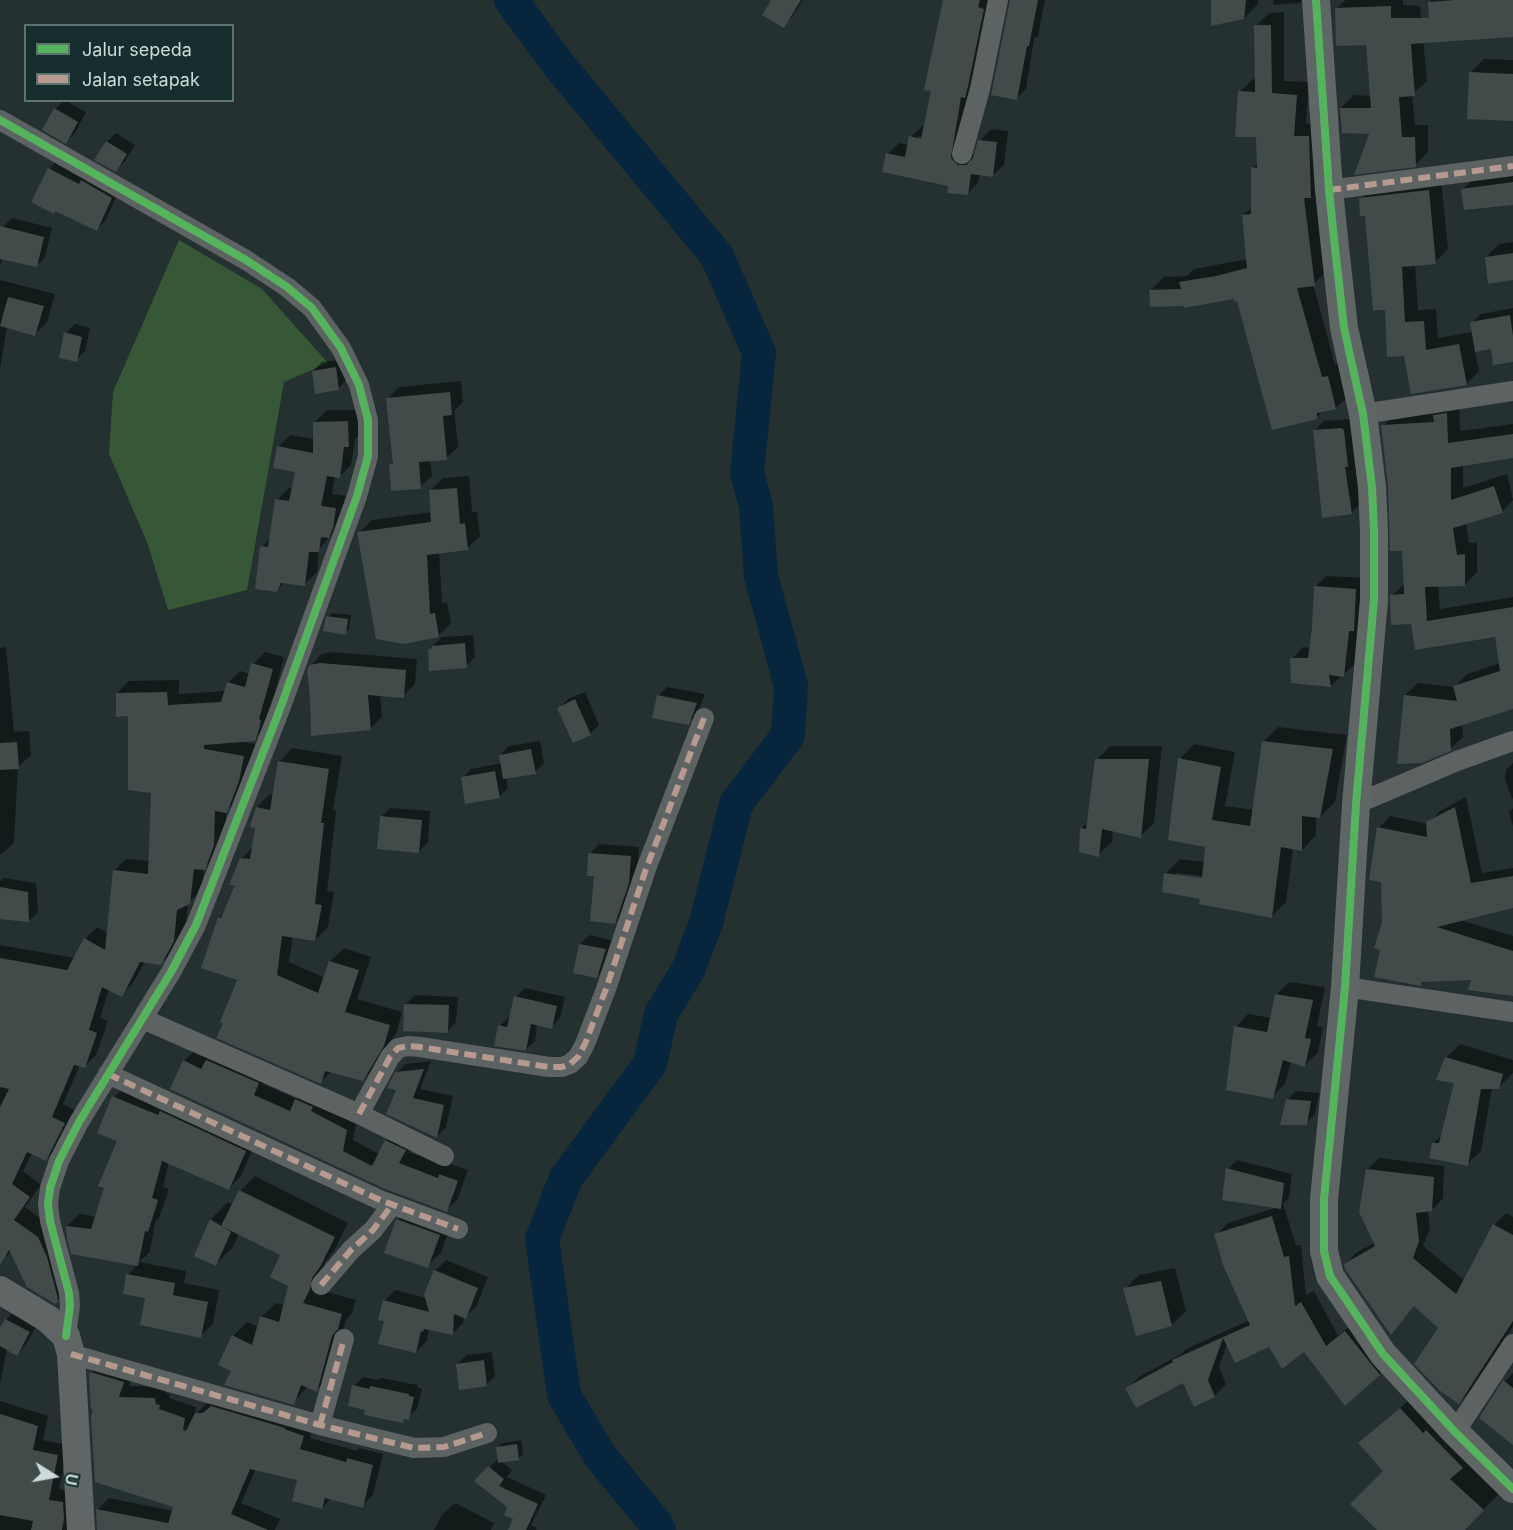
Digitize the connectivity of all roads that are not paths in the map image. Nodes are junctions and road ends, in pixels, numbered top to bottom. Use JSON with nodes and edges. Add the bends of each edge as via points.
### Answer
{"nodes":[{"id":1,"x":998,"y":0,"type":"edge"},
{"id":2,"x":1317,"y":0,"type":"edge"},
{"id":3,"x":0,"y":120,"type":"edge"},
{"id":4,"x":962,"y":154,"type":"dead end"},
{"id":5,"x":1513,"y":166,"type":"edge"},
{"id":6,"x":1329,"y":190,"type":"junction"},
{"id":7,"x":1513,"y":391,"type":"edge"},
{"id":8,"x":1363,"y":414,"type":"junction"},
{"id":9,"x":704,"y":718,"type":"dead end"},
{"id":10,"x":1513,"y":741,"type":"edge"},
{"id":11,"x":1356,"y":804,"type":"junction"},
{"id":12,"x":1344,"y":987,"type":"junction"},
{"id":13,"x":1513,"y":1012,"type":"edge"},
{"id":14,"x":143,"y":1019,"type":"junction"},
{"id":15,"x":108,"y":1074,"type":"junction"},
{"id":16,"x":359,"y":1114,"type":"junction"},
{"id":17,"x":444,"y":1156,"type":"dead end"},
{"id":18,"x":392,"y":1205,"type":"junction"},
{"id":19,"x":458,"y":1229,"type":"dead end"},
{"id":20,"x":321,"y":1285,"type":"dead end"},
{"id":21,"x":0,"y":1290,"type":"edge"},
{"id":22,"x":344,"y":1339,"type":"dead end"},
{"id":23,"x":1513,"y":1344,"type":"edge"},
{"id":24,"x":68,"y":1345,"type":"junction"},
{"id":25,"x":320,"y":1425,"type":"junction"},
{"id":26,"x":1455,"y":1432,"type":"junction"},
{"id":27,"x":487,"y":1433,"type":"dead end"},
{"id":28,"x":1513,"y":1489,"type":"edge"},
{"id":29,"x":81,"y":1530,"type":"edge"}],
"edges":[{"from":1,"to":4,"type":"street"},
{"from":2,"to":6,"type":"street"},
{"from":3,"to":14,"type":"street","via":[[288,287],[312,308],[341,348],[359,385],[368,420],[368,456],[357,496],[280,709],[196,926]]},
{"from":5,"to":6,"type":"street"},
{"from":6,"to":8,"type":"street","via":[[1344,328]]},
{"from":7,"to":8,"type":"street"},
{"from":8,"to":11,"type":"street","via":[[1372,487],[1374,600]]},
{"from":9,"to":16,"type":"street","via":[[578,1057],[562,1067],[549,1067],[420,1047],[398,1048]]},
{"from":10,"to":11,"type":"street"},
{"from":11,"to":12,"type":"street"},
{"from":12,"to":13,"type":"street"},
{"from":12,"to":26,"type":"street","via":[[1324,1199],[1324,1251],[1329,1276],[1383,1354]]},
{"from":14,"to":15,"type":"street"},
{"from":14,"to":16,"type":"street"},
{"from":15,"to":18,"type":"street"},
{"from":15,"to":24,"type":"street","via":[[59,1161],[50,1188],[50,1221],[69,1293]]},
{"from":16,"to":17,"type":"street"},
{"from":18,"to":19,"type":"street"},
{"from":18,"to":20,"type":"street"},
{"from":21,"to":24,"type":"street","via":[[48,1319]]},
{"from":22,"to":25,"type":"street"},
{"from":23,"to":26,"type":"street"},
{"from":24,"to":25,"type":"street"},
{"from":24,"to":29,"type":"street"},
{"from":25,"to":27,"type":"street","via":[[414,1448],[444,1447]]},
{"from":26,"to":28,"type":"street"}]}
